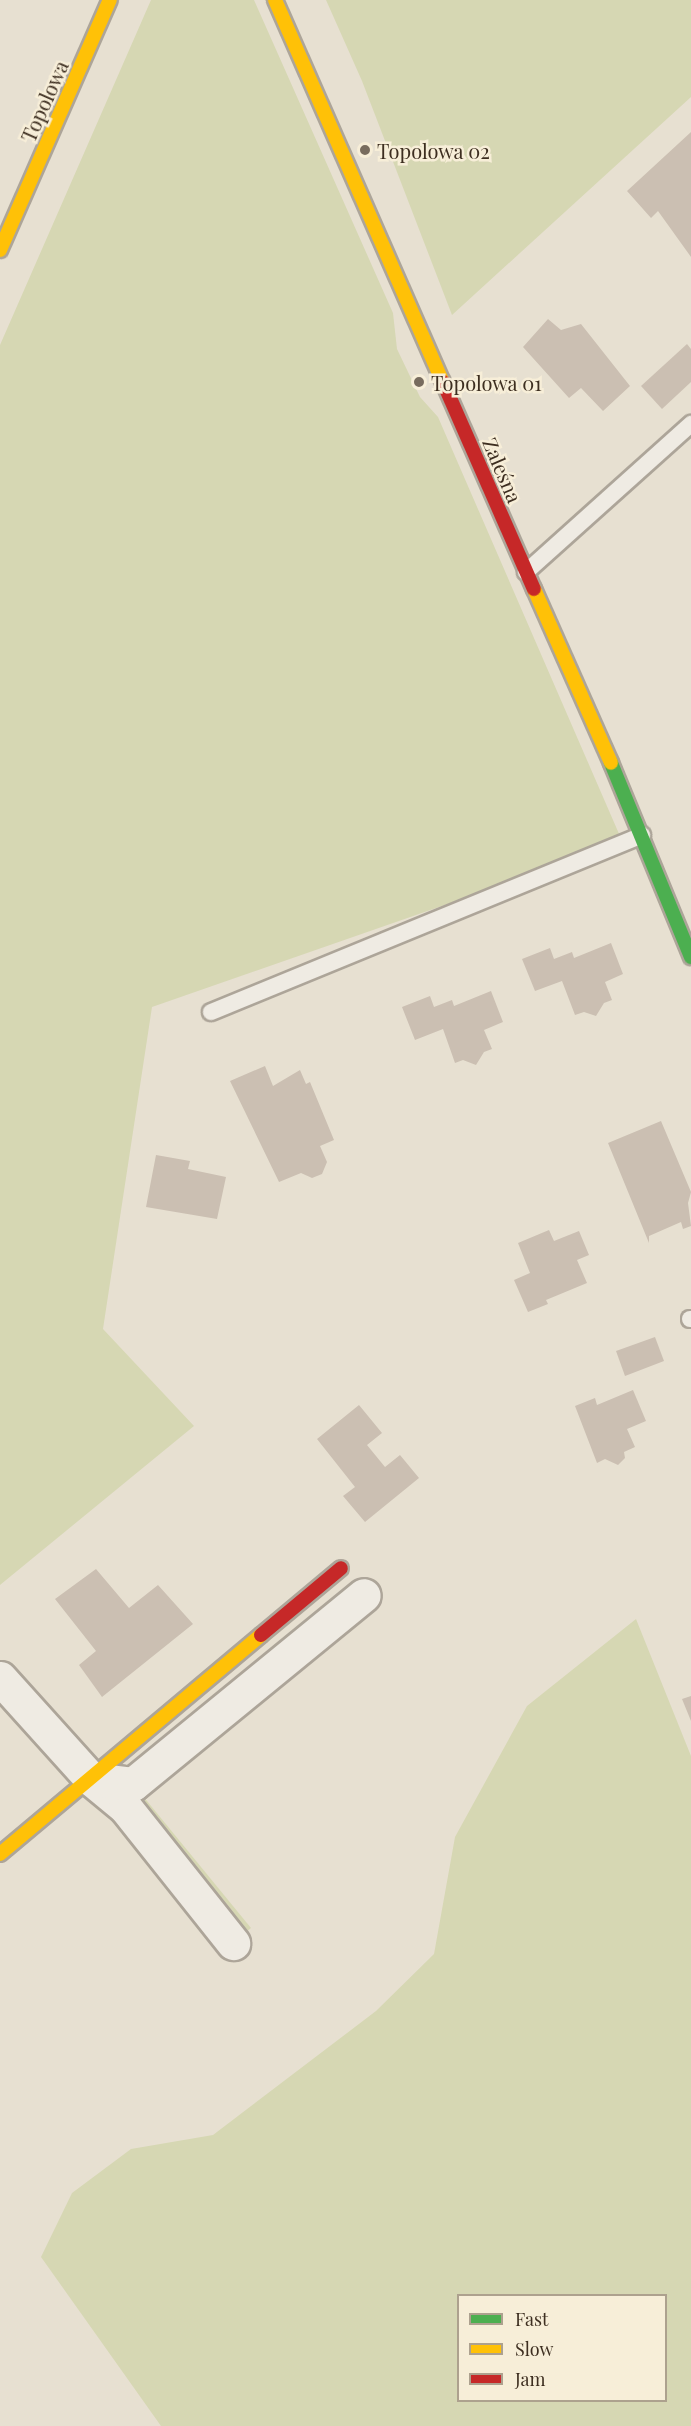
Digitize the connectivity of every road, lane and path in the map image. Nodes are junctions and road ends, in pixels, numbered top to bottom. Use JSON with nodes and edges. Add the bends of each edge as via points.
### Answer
{"nodes":[{"id":1,"x":110,"y":0,"type":"edge"},
{"id":2,"x":275,"y":0,"type":"edge"},
{"id":3,"x":0,"y":250,"type":"edge"},
{"id":4,"x":691,"y":424,"type":"edge"},
{"id":5,"x":526,"y":572,"type":"junction"},
{"id":6,"x":642,"y":835,"type":"junction"},
{"id":7,"x":691,"y":957,"type":"edge"},
{"id":8,"x":211,"y":1012,"type":"dead end"},
{"id":9,"x":341,"y":1568,"type":"dead end"},
{"id":10,"x":364,"y":1595,"type":"dead end"},
{"id":11,"x":0,"y":1678,"type":"edge"},
{"id":12,"x":91,"y":1779,"type":"junction"},
{"id":13,"x":0,"y":1854,"type":"edge"},
{"id":14,"x":233,"y":1943,"type":"dead end"}],
"edges":[{"from":1,"to":3,"type":"street","name":"Topolowa"},
{"from":2,"to":5,"type":"street","name":"Zaleśna"},
{"from":4,"to":5,"type":"lane"},
{"from":5,"to":6,"type":"street","name":"Zaleśna"},
{"from":6,"to":7,"type":"street","name":"Zaleśna"},
{"from":6,"to":8,"type":"lane"},
{"from":9,"to":12,"type":"street"},
{"from":10,"to":12,"type":"street","via":[[133,1784]]},
{"from":11,"to":12,"type":"street"},
{"from":12,"to":13,"type":"street"},
{"from":12,"to":14,"type":"street","via":[[125,1807]]}]}
